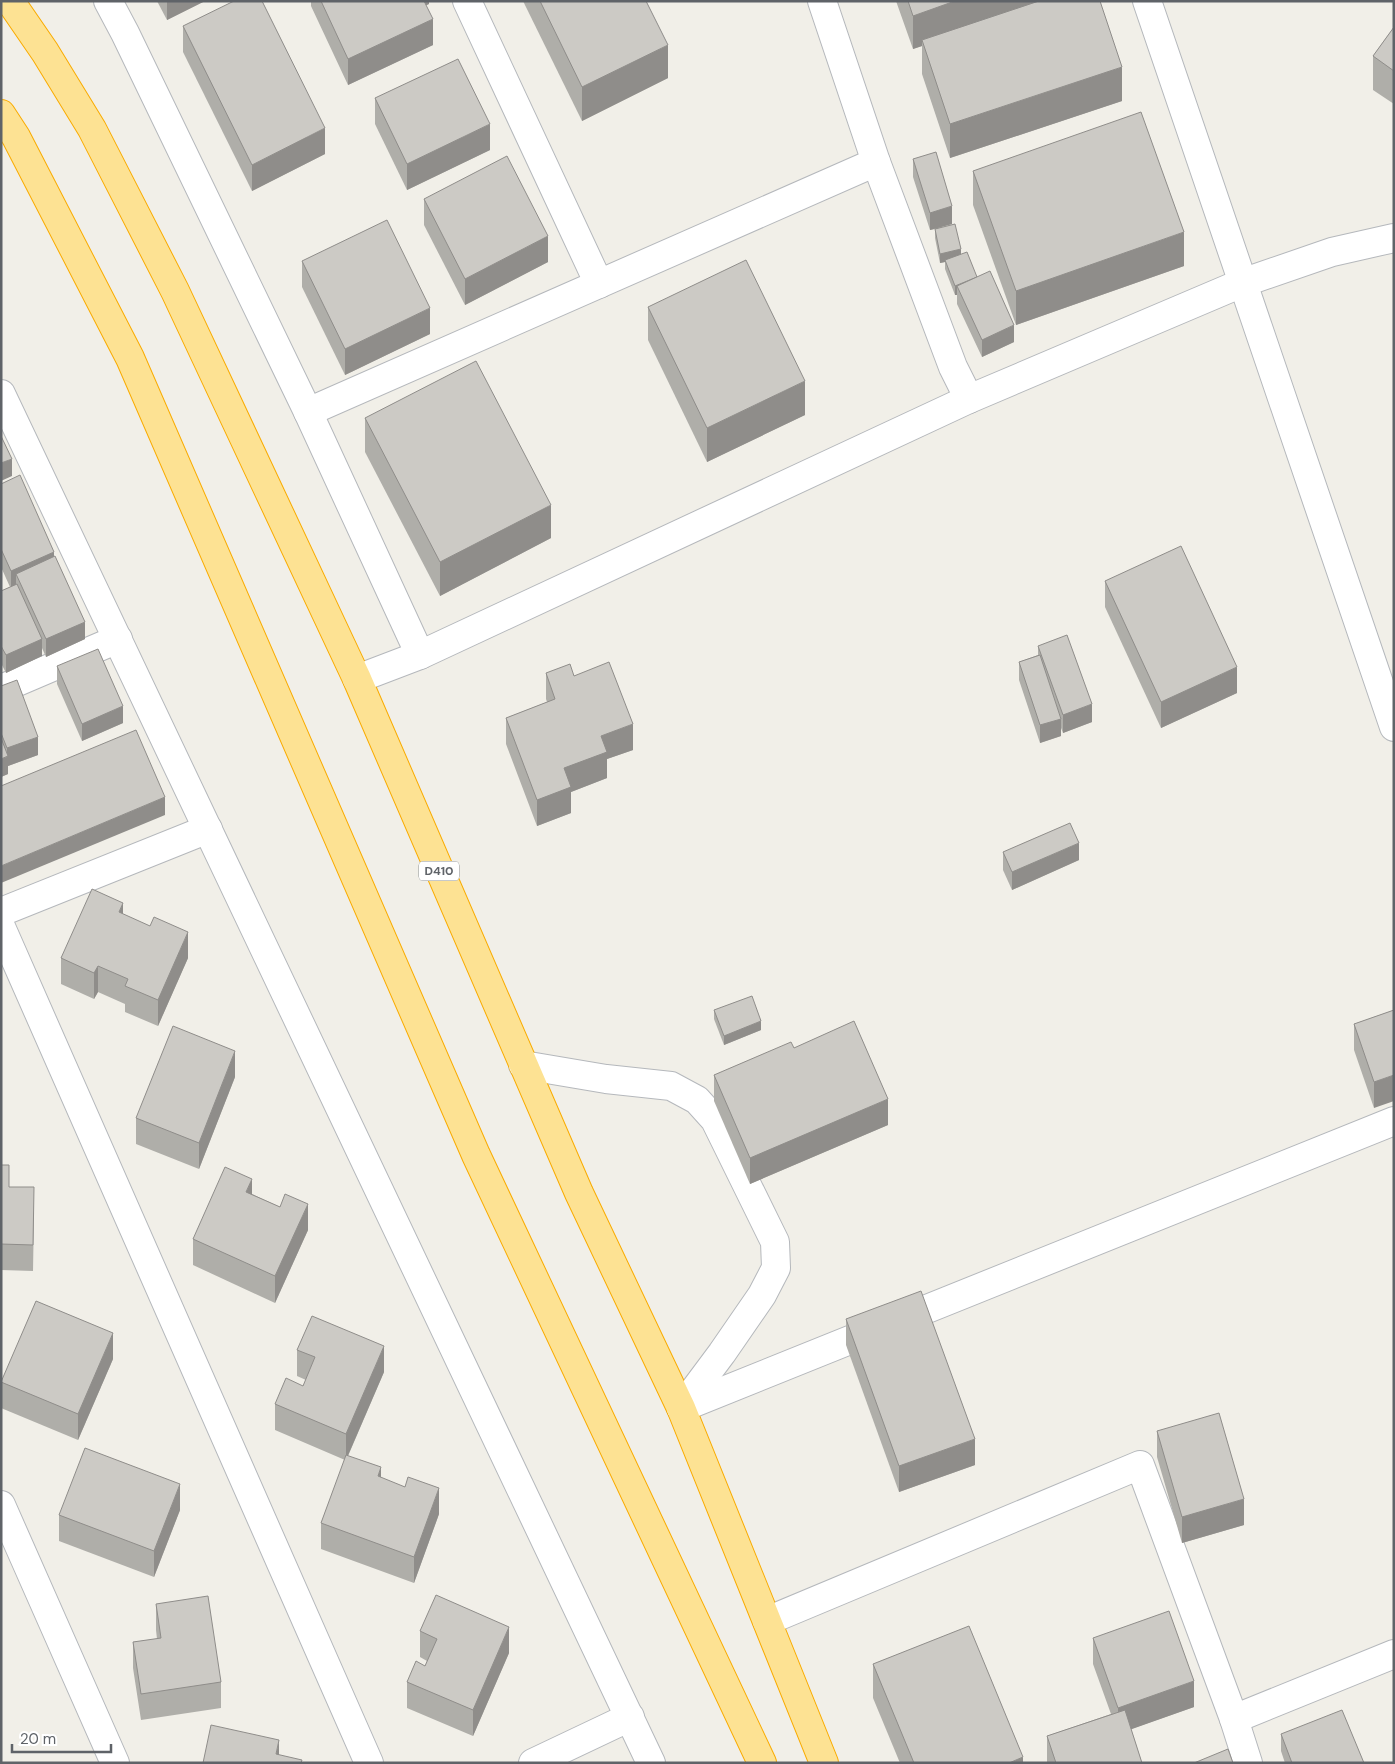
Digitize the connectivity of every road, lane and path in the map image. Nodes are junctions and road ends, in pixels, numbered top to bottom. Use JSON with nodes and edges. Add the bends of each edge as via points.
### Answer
{"nodes":[{"id":1,"x":10,"y":1,"type":"edge"},
{"id":2,"x":108,"y":1,"type":"edge"},
{"id":3,"x":467,"y":1,"type":"edge"},
{"id":4,"x":822,"y":1,"type":"edge"},
{"id":5,"x":1147,"y":1,"type":"edge"},
{"id":6,"x":1,"y":114,"type":"edge"},
{"id":7,"x":876,"y":162,"type":"junction"},
{"id":8,"x":1394,"y":238,"type":"edge"},
{"id":9,"x":1242,"y":283,"type":"junction"},
{"id":10,"x":599,"y":284,"type":"junction"},
{"id":11,"x":1,"y":394,"type":"edge"},
{"id":12,"x":969,"y":399,"type":"junction"},
{"id":13,"x":308,"y":412,"type":"junction"},
{"id":14,"x":118,"y":638,"type":"junction"},
{"id":15,"x":420,"y":655,"type":"junction"},
{"id":16,"x":358,"y":680,"type":"junction"},
{"id":17,"x":1,"y":689,"type":"edge"},
{"id":18,"x":1394,"y":727,"type":"edge"},
{"id":19,"x":208,"y":829,"type":"junction"},
{"id":20,"x":1,"y":912,"type":"edge"},
{"id":21,"x":1,"y":927,"type":"edge"},
{"id":22,"x":523,"y":1065,"type":"junction"},
{"id":23,"x":1394,"y":1121,"type":"edge"},
{"id":24,"x":681,"y":1408,"type":"junction"},
{"id":25,"x":1,"y":1505,"type":"edge"},
{"id":26,"x":767,"y":1621,"type":"junction"},
{"id":27,"x":1394,"y":1654,"type":"edge"},
{"id":28,"x":630,"y":1717,"type":"junction"},
{"id":29,"x":1234,"y":1719,"type":"junction"},
{"id":30,"x":115,"y":1763,"type":"edge"},
{"id":31,"x":369,"y":1763,"type":"edge"},
{"id":32,"x":533,"y":1763,"type":"edge"},
{"id":33,"x":651,"y":1763,"type":"edge"},
{"id":34,"x":762,"y":1763,"type":"edge"},
{"id":35,"x":824,"y":1763,"type":"edge"},
{"id":36,"x":1248,"y":1763,"type":"edge"}],
"edges":[{"from":1,"to":16,"type":"highway","number":"D410","via":[[92,129],[175,290]]},
{"from":2,"to":13,"type":"street"},
{"from":3,"to":10,"type":"street"},
{"from":4,"to":7,"type":"street"},
{"from":5,"to":9,"type":"street"},
{"from":6,"to":34,"type":"highway","via":[[16,137],[130,358],[476,1155]]},
{"from":7,"to":10,"type":"street"},
{"from":7,"to":12,"type":"street","via":[[953,367]]},
{"from":8,"to":9,"type":"street","via":[[1332,252]]},
{"from":9,"to":12,"type":"street"},
{"from":9,"to":18,"type":"street"},
{"from":10,"to":13,"type":"street"},
{"from":11,"to":14,"type":"street","via":[[29,484]]},
{"from":12,"to":15,"type":"street"},
{"from":13,"to":15,"type":"street"},
{"from":14,"to":17,"type":"street"},
{"from":14,"to":19,"type":"street"},
{"from":15,"to":16,"type":"street"},
{"from":16,"to":22,"type":"highway","number":"D410"},
{"from":19,"to":20,"type":"street"},
{"from":19,"to":28,"type":"street"},
{"from":21,"to":31,"type":"street"},
{"from":22,"to":24,"type":"highway","number":"D410","via":[[579,1193]]},
{"from":22,"to":24,"type":"street","via":[[671,1086],[697,1100],[715,1120],[775,1242],[776,1268],[762,1295]]},
{"from":23,"to":24,"type":"street"},
{"from":24,"to":26,"type":"highway","number":"D410"},
{"from":25,"to":30,"type":"street"},
{"from":26,"to":29,"type":"street","via":[[1140,1466]]},
{"from":26,"to":35,"type":"highway","number":"D410"},
{"from":27,"to":29,"type":"street"},
{"from":28,"to":32,"type":"street"},
{"from":28,"to":33,"type":"street"},
{"from":29,"to":36,"type":"street"}]}
